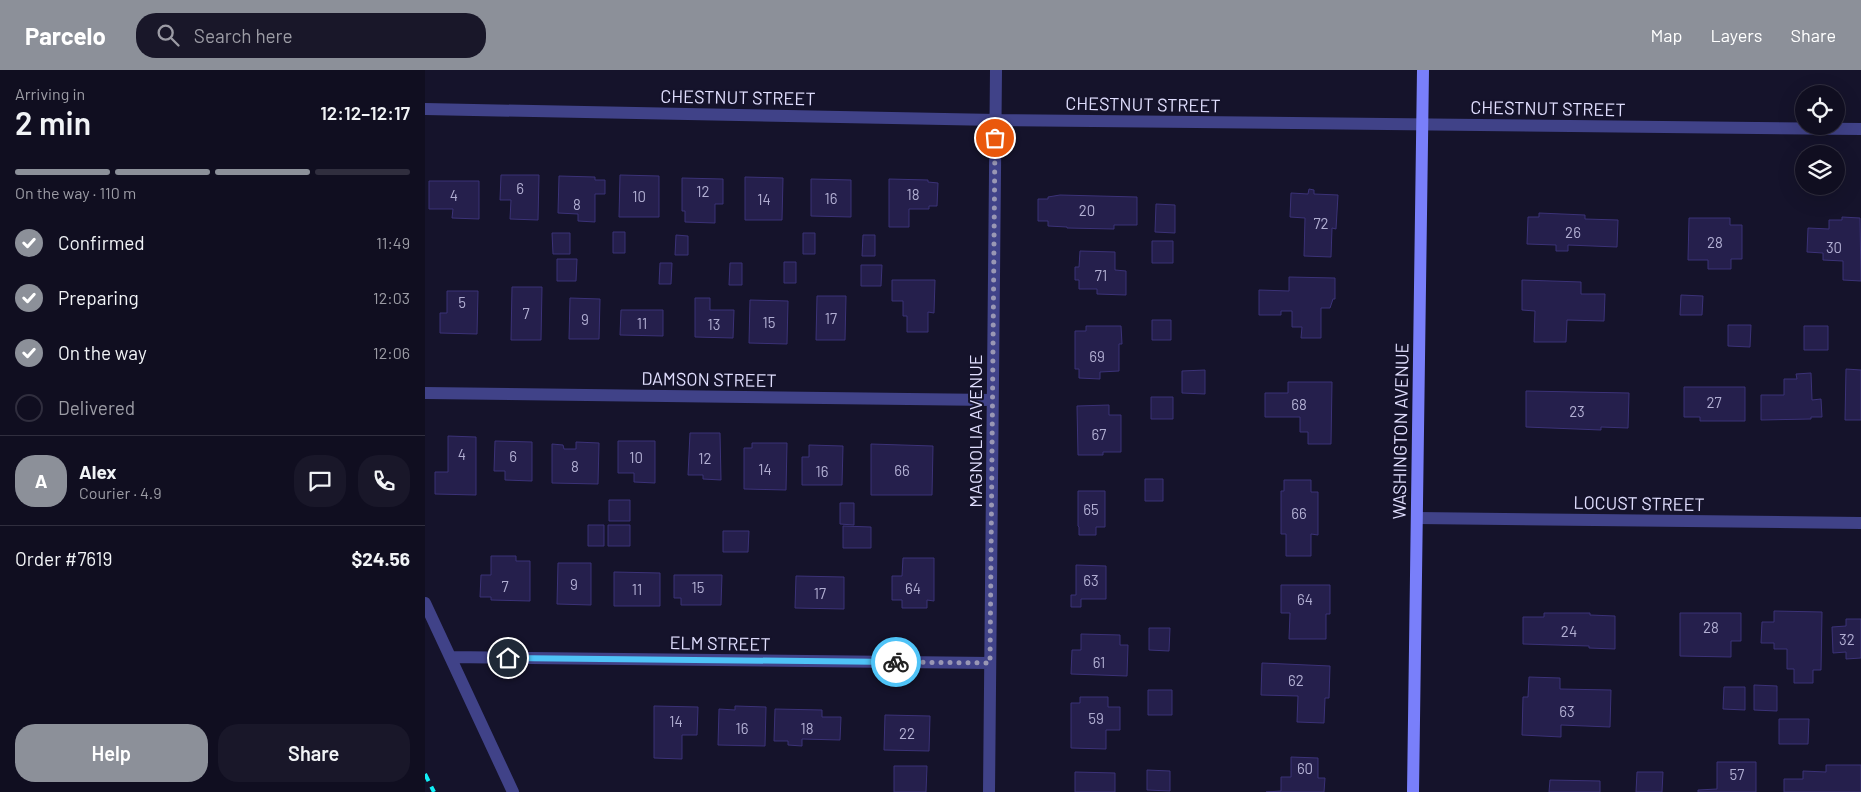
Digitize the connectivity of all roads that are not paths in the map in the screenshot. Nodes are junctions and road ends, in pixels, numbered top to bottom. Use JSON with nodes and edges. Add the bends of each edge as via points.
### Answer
{"nodes":[{"id":1,"x":996,"y":70,"type":"edge"},
{"id":2,"x":1423,"y":70,"type":"edge"},
{"id":3,"x":425,"y":109,"type":"edge"},
{"id":4,"x":996,"y":120,"type":"junction"},
{"id":5,"x":1422,"y":124,"type":"junction"},
{"id":6,"x":1861,"y":129,"type":"edge"},
{"id":7,"x":425,"y":393,"type":"edge"},
{"id":8,"x":992,"y":400,"type":"junction"},
{"id":9,"x":1417,"y":518,"type":"junction"},
{"id":10,"x":1861,"y":523,"type":"edge"},
{"id":11,"x":425,"y":603,"type":"edge"},
{"id":12,"x":450,"y":657,"type":"junction"},
{"id":13,"x":990,"y":663,"type":"junction"},
{"id":14,"x":513,"y":792,"type":"edge"},
{"id":15,"x":989,"y":792,"type":"edge"},
{"id":16,"x":1413,"y":792,"type":"edge"}],
"edges":[{"from":1,"to":4,"type":"street","name":"MAGNOLIA AVENUE"},
{"from":2,"to":5,"type":"main road","name":"WASHINGTON AVENUE"},
{"from":3,"to":4,"type":"street","name":"CHESTNUT STREET"},
{"from":4,"to":5,"type":"street","name":"CHESTNUT STREET"},
{"from":4,"to":8,"type":"street","name":"MAGNOLIA AVENUE"},
{"from":5,"to":6,"type":"street","name":"CHESTNUT STREET"},
{"from":5,"to":9,"type":"main road","name":"WASHINGTON AVENUE"},
{"from":7,"to":8,"type":"street","name":"DAMSON STREET"},
{"from":8,"to":13,"type":"street","name":"MAGNOLIA AVENUE"},
{"from":9,"to":10,"type":"street","name":"LOCUST STREET"},
{"from":9,"to":16,"type":"main road","name":"WASHINGTON AVENUE"},
{"from":11,"to":12,"type":"street"},
{"from":12,"to":13,"type":"street","name":"ELM STREET"},
{"from":12,"to":14,"type":"street"},
{"from":13,"to":15,"type":"street","name":"MAGNOLIA AVENUE"}]}
